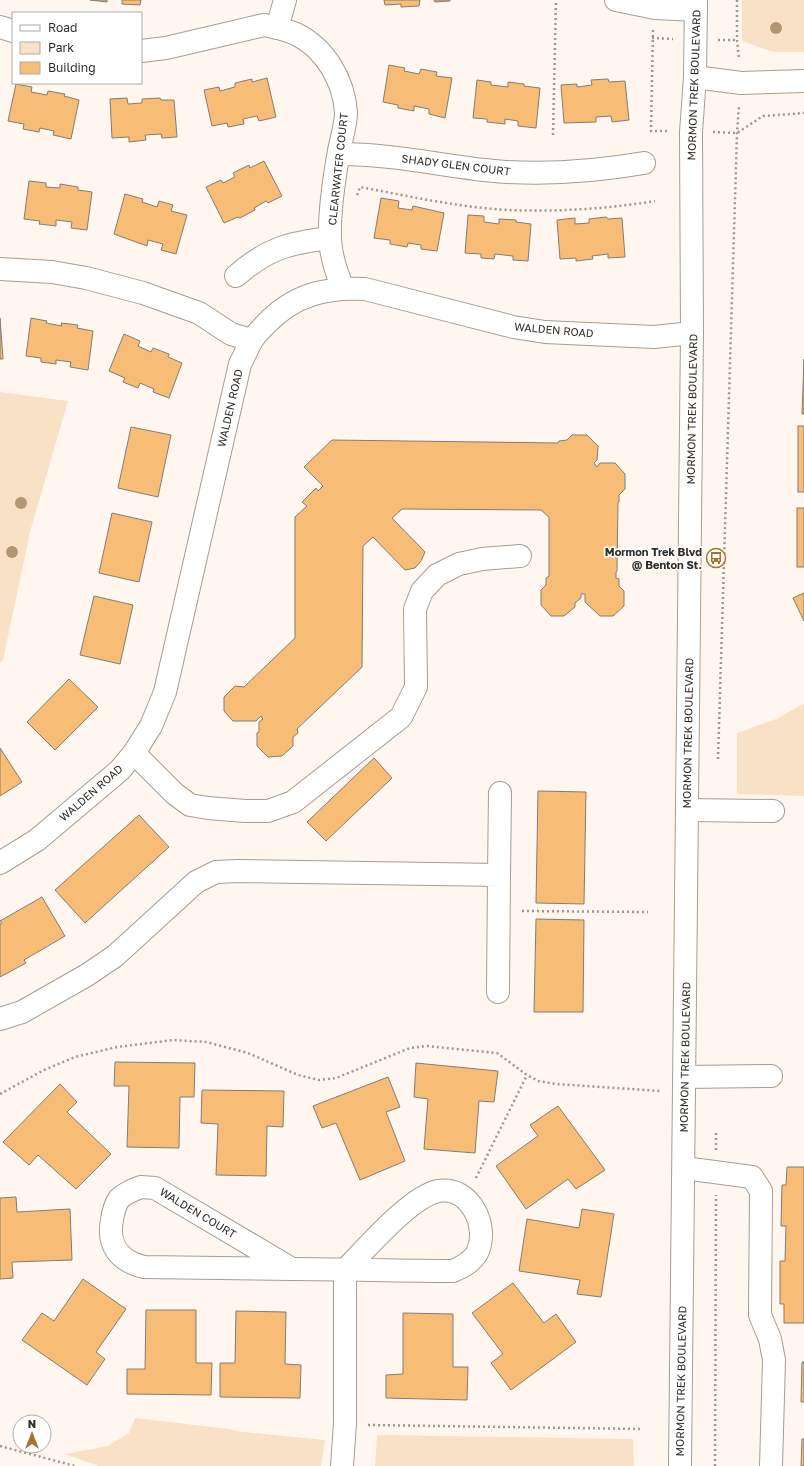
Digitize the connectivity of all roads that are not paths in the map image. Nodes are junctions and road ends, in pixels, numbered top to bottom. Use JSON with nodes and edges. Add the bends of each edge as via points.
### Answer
{"nodes":[{"id":1,"x":286,"y":0,"type":"edge"},
{"id":2,"x":616,"y":0,"type":"edge"},
{"id":3,"x":696,"y":5,"type":"edge"},
{"id":4,"x":0,"y":27,"type":"edge"},
{"id":5,"x":277,"y":28,"type":"junction"},
{"id":6,"x":12,"y":31,"type":"edge"},
{"id":7,"x":142,"y":51,"type":"edge"},
{"id":8,"x":695,"y":77,"type":"junction"},
{"id":9,"x":804,"y":81,"type":"edge"},
{"id":10,"x":339,"y":154,"type":"junction"},
{"id":11,"x":644,"y":164,"type":"dead end"},
{"id":12,"x":330,"y":238,"type":"junction"},
{"id":13,"x":0,"y":269,"type":"edge"},
{"id":14,"x":236,"y":276,"type":"dead end"},
{"id":15,"x":343,"y":288,"type":"junction"},
{"id":16,"x":692,"y":333,"type":"junction"},
{"id":17,"x":251,"y":340,"type":"junction"},
{"id":18,"x":520,"y":556,"type":"dead end"},
{"id":19,"x":134,"y":753,"type":"junction"},
{"id":20,"x":500,"y":794,"type":"dead end"},
{"id":21,"x":688,"y":810,"type":"junction"},
{"id":22,"x":773,"y":811,"type":"dead end"},
{"id":23,"x":0,"y":863,"type":"edge"},
{"id":24,"x":499,"y":875,"type":"junction"},
{"id":25,"x":498,"y":992,"type":"dead end"},
{"id":26,"x":0,"y":1019,"type":"edge"},
{"id":27,"x":772,"y":1076,"type":"dead end"},
{"id":28,"x":685,"y":1077,"type":"junction"},
{"id":29,"x":684,"y":1168,"type":"junction"},
{"id":30,"x":292,"y":1269,"type":"junction"},
{"id":31,"x":345,"y":1270,"type":"junction"},
{"id":32,"x":342,"y":1466,"type":"edge"},
{"id":33,"x":680,"y":1466,"type":"edge"},
{"id":34,"x":771,"y":1466,"type":"edge"}],
"edges":[{"from":1,"to":5,"type":"street"},
{"from":2,"to":3,"type":"street","via":[[655,8]]},
{"from":3,"to":8,"type":"street","name":"MORMON TREK BOULEVARD"},
{"from":4,"to":6,"type":"street"},
{"from":5,"to":7,"type":"street","name":"CLEARWATER COURT","via":[[264,25],[166,48]]},
{"from":5,"to":10,"type":"street","name":"CLEARWATER COURT","via":[[296,34],[316,47],[331,65],[341,86],[346,114]]},
{"from":8,"to":9,"type":"street","via":[[741,83]]},
{"from":8,"to":16,"type":"street","name":"MORMON TREK BOULEVARD","via":[[691,132]]},
{"from":10,"to":11,"type":"street","name":"SHADY GLEN COURT","via":[[367,154],[484,170],[518,172],[583,171]]},
{"from":10,"to":12,"type":"street","name":"CLEARWATER COURT"},
{"from":12,"to":14,"type":"street","via":[[283,246],[250,264]]},
{"from":12,"to":15,"type":"street","name":"CLEARWATER COURT","via":[[334,265]]},
{"from":13,"to":17,"type":"street","via":[[59,273],[143,293],[199,313],[231,334]]},
{"from":15,"to":16,"type":"street","name":"WALDEN ROAD","via":[[365,290],[513,327],[545,332],[654,337]]},
{"from":15,"to":17,"type":"street","name":"WALDEN ROAD","via":[[320,292],[298,300],[274,316]]},
{"from":16,"to":21,"type":"street","name":"MORMON TREK BOULEVARD"},
{"from":17,"to":19,"type":"street","name":"WALDEN ROAD","via":[[240,364],[165,692],[151,726]]},
{"from":18,"to":19,"type":"street","via":[[459,564],[437,575],[422,591],[415,609],[416,687],[401,717],[293,802],[268,811],[190,805]]},
{"from":19,"to":23,"type":"street","name":"WALDEN ROAD","via":[[120,770],[37,840]]},
{"from":20,"to":24,"type":"street"},
{"from":21,"to":22,"type":"street"},
{"from":21,"to":28,"type":"street","name":"MORMON TREK BOULEVARD"},
{"from":24,"to":25,"type":"street"},
{"from":24,"to":26,"type":"street","via":[[216,872],[196,882],[134,939],[87,975],[22,1012]]},
{"from":27,"to":28,"type":"street"},
{"from":28,"to":29,"type":"street","name":"MORMON TREK BOULEVARD"},
{"from":29,"to":33,"type":"street","name":"MORMON TREK BOULEVARD"},
{"from":29,"to":34,"type":"street","via":[[752,1177],[761,1191],[760,1315],[770,1339],[774,1360]]},
{"from":30,"to":30,"type":"street","name":"WALDEN COURT","via":[[144,1267],[133,1264],[120,1256],[113,1245],[110,1230],[113,1213],[119,1200],[129,1191],[141,1187],[155,1188]]},
{"from":30,"to":31,"type":"street","name":"WALDEN COURT"},
{"from":31,"to":31,"type":"street","name":"WALDEN COURT","via":[[398,1217],[418,1201],[438,1191],[451,1191],[465,1198],[475,1209],[480,1221],[481,1239],[476,1253],[465,1266],[453,1271]]},
{"from":31,"to":32,"type":"street","via":[[345,1423]]}]}
